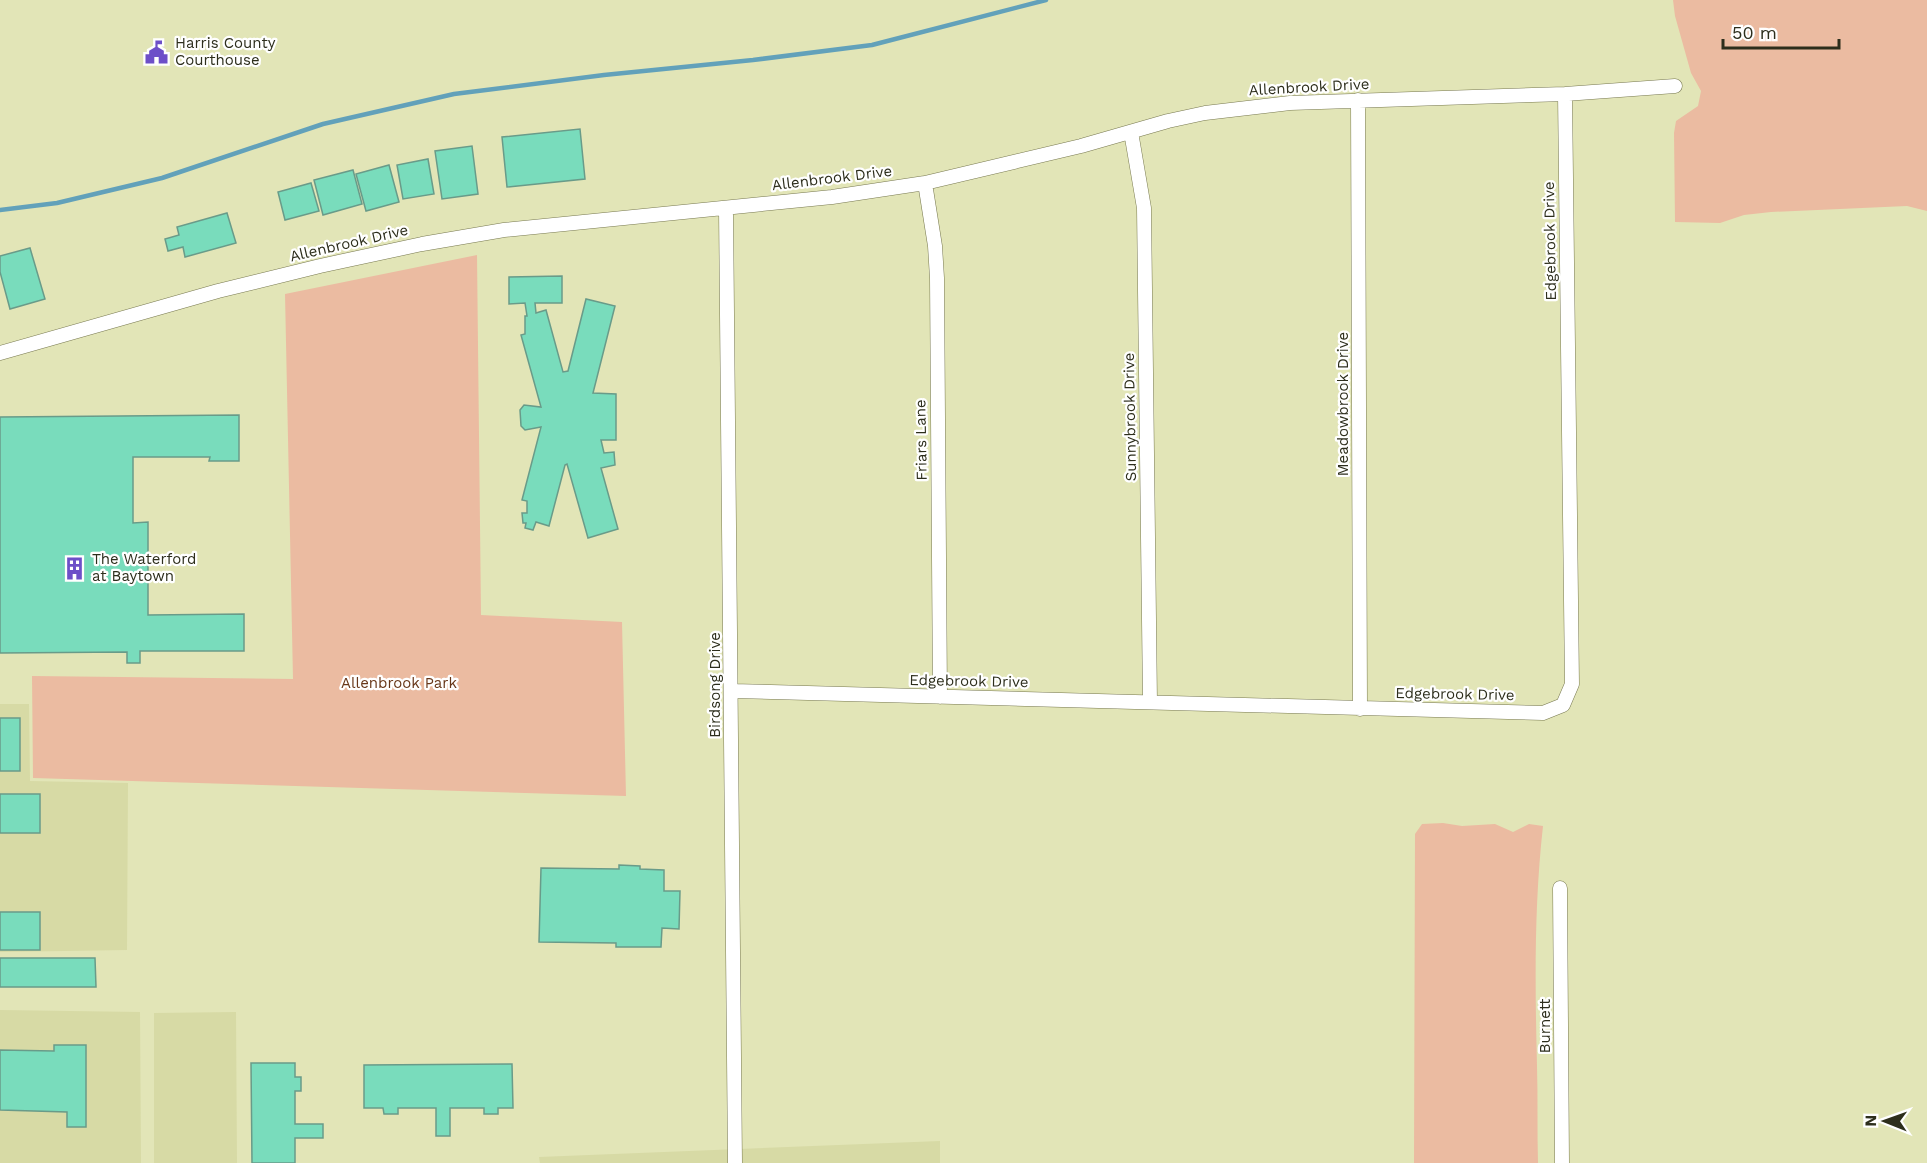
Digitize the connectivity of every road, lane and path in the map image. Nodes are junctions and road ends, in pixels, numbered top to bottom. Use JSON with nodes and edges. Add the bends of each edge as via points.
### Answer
{"nodes":[{"id":1,"x":1674,"y":86,"type":"dead end"},
{"id":2,"x":1565,"y":94,"type":"junction"},
{"id":3,"x":1358,"y":100,"type":"junction"},
{"id":4,"x":1131,"y":132,"type":"junction"},
{"id":5,"x":925,"y":183,"type":"junction"},
{"id":6,"x":726,"y":208,"type":"junction"},
{"id":7,"x":0,"y":353,"type":"edge"},
{"id":8,"x":732,"y":691,"type":"junction"},
{"id":9,"x":940,"y":697,"type":"junction"},
{"id":10,"x":1150,"y":702,"type":"junction"},
{"id":11,"x":1360,"y":709,"type":"junction"},
{"id":12,"x":1560,"y":888,"type":"dead end"},
{"id":13,"x":735,"y":1163,"type":"edge"},
{"id":14,"x":1562,"y":1163,"type":"edge"}],
"edges":[{"from":1,"to":2,"type":"street","name":"Allenbrook Drive"},
{"from":2,"to":3,"type":"street","name":"Allenbrook Drive"},
{"from":2,"to":11,"type":"street","name":"Edgebrook Drive","via":[[1572,684],[1563,705],[1543,713]]},
{"from":3,"to":4,"type":"street","name":"Allenbrook Drive","via":[[1237,108]]},
{"from":3,"to":11,"type":"street","name":"Meadowbrook Drive"},
{"from":4,"to":5,"type":"street","name":"Allenbrook Drive"},
{"from":4,"to":10,"type":"street","name":"Sunnybrook Drive","via":[[1144,208]]},
{"from":5,"to":6,"type":"street","name":"Allenbrook Drive"},
{"from":5,"to":9,"type":"street","name":"Friars Lane","via":[[937,278]]},
{"from":6,"to":7,"type":"street","name":"Allenbrook Drive","via":[[504,230],[422,244],[218,291]]},
{"from":6,"to":8,"type":"street","name":"Birdsong Drive"},
{"from":8,"to":9,"type":"street","name":"Edgebrook Drive"},
{"from":8,"to":13,"type":"street","name":"Birdsong Drive"},
{"from":9,"to":10,"type":"street","name":"Edgebrook Drive"},
{"from":10,"to":11,"type":"street","name":"Edgebrook Drive"},
{"from":12,"to":14,"type":"street","name":"Burnett"}]}
